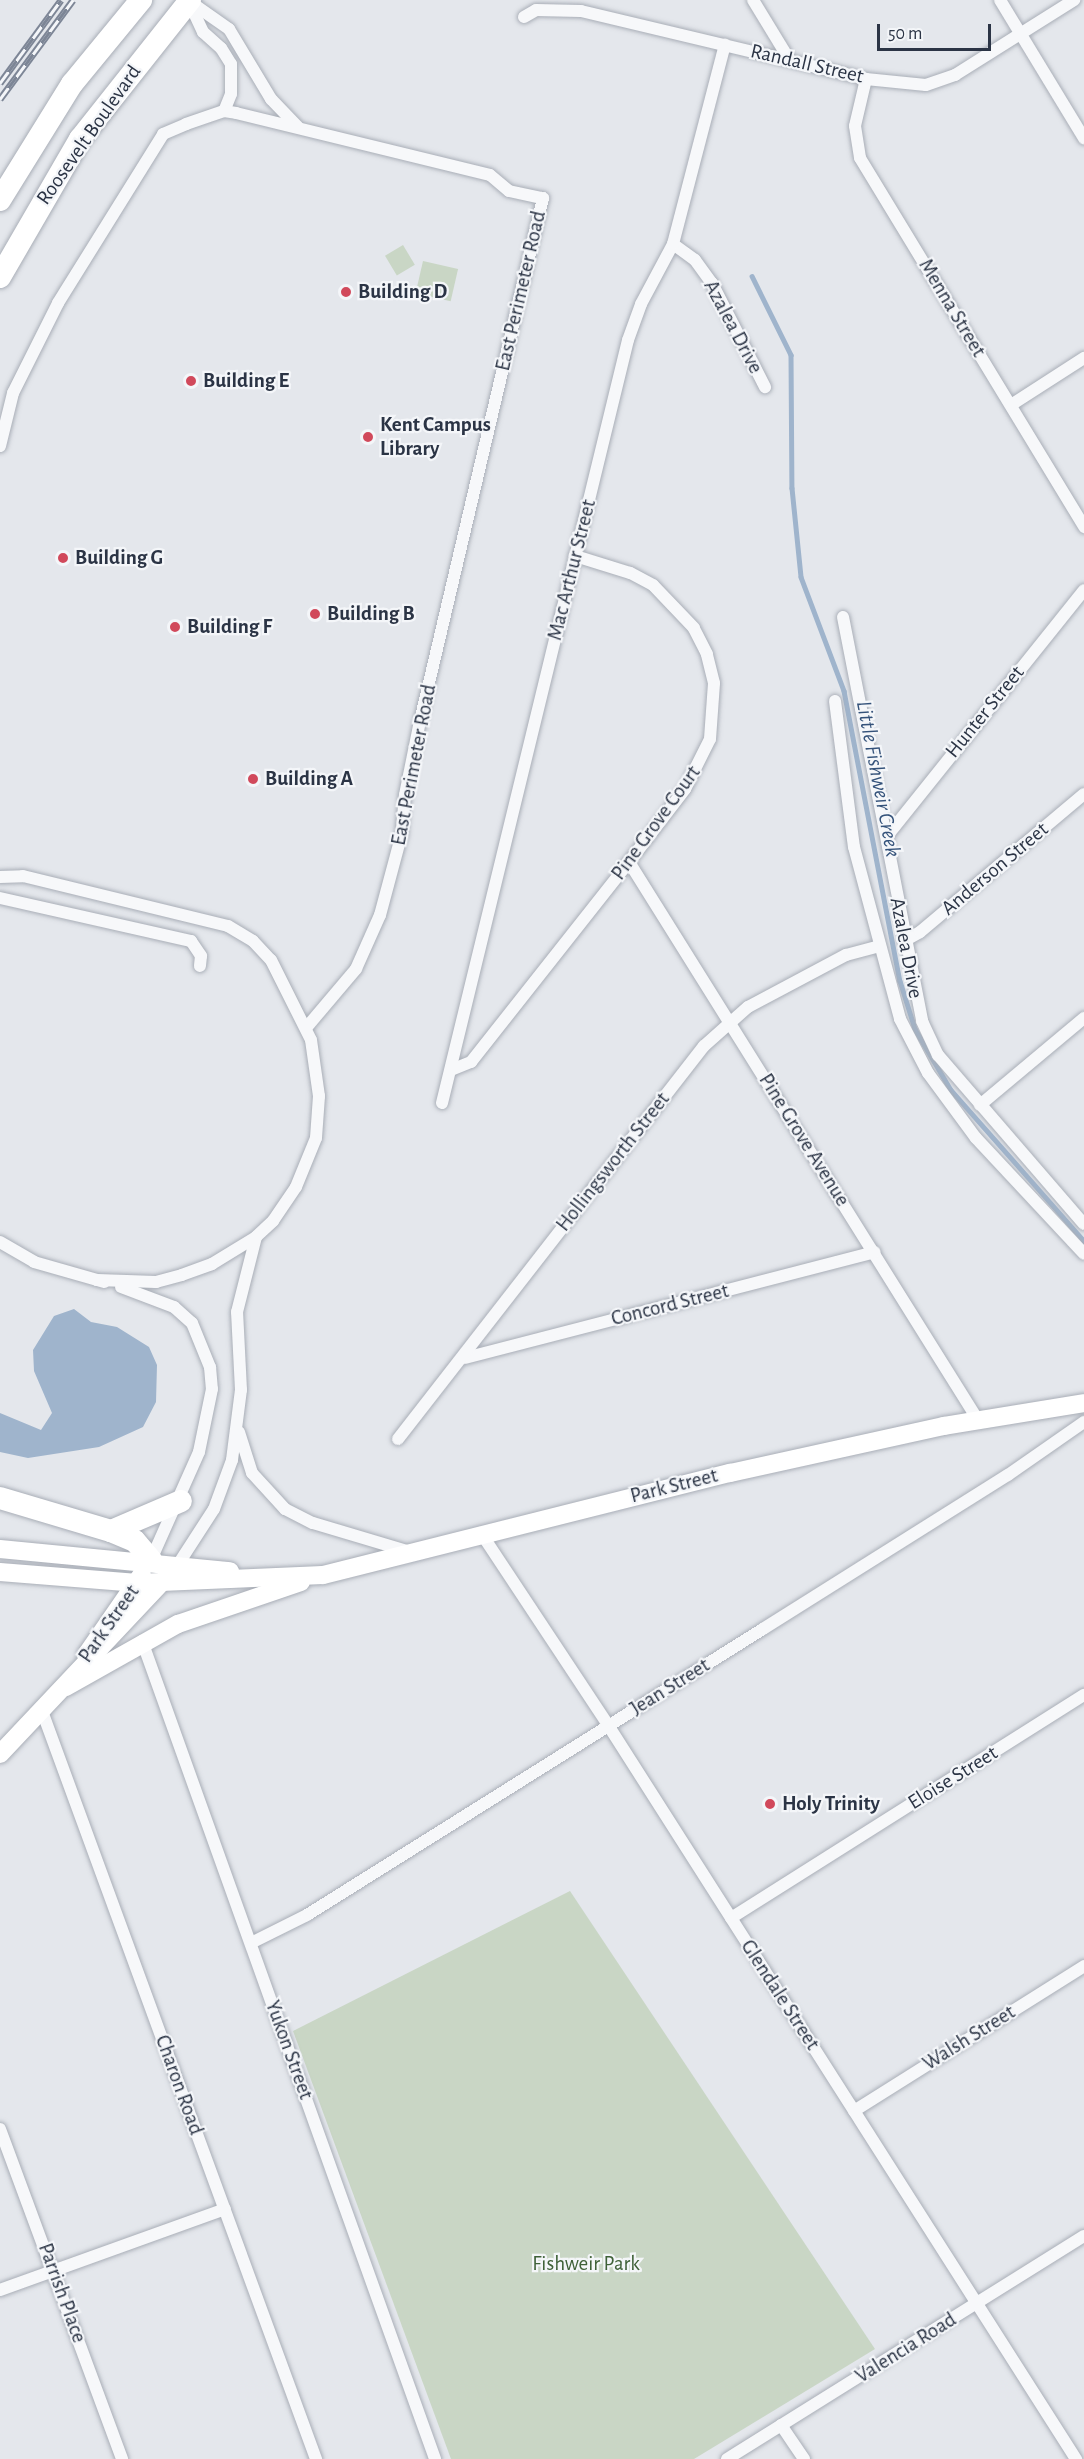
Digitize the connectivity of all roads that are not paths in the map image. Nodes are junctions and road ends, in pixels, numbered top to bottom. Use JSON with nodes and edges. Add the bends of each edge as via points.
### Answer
{"nodes":[{"id":1,"x":141,"y":0,"type":"edge"},
{"id":2,"x":189,"y":0,"type":"edge"},
{"id":3,"x":753,"y":0,"type":"edge"},
{"id":4,"x":1000,"y":0,"type":"edge"},
{"id":5,"x":1074,"y":0,"type":"edge"},
{"id":6,"x":524,"y":17,"type":"dead end"},
{"id":7,"x":1021,"y":34,"type":"junction"},
{"id":8,"x":725,"y":45,"type":"junction"},
{"id":9,"x":789,"y":59,"type":"junction"},
{"id":10,"x":866,"y":79,"type":"junction"},
{"id":11,"x":224,"y":111,"type":"junction"},
{"id":12,"x":298,"y":128,"type":"junction"},
{"id":13,"x":1084,"y":138,"type":"edge"},
{"id":14,"x":0,"y":200,"type":"edge"},
{"id":15,"x":674,"y":244,"type":"junction"},
{"id":16,"x":0,"y":277,"type":"edge"},
{"id":17,"x":1084,"y":358,"type":"edge"},
{"id":18,"x":765,"y":387,"type":"dead end"},
{"id":19,"x":1011,"y":405,"type":"junction"},
{"id":20,"x":0,"y":446,"type":"edge"},
{"id":21,"x":1084,"y":527,"type":"edge"},
{"id":22,"x":575,"y":556,"type":"junction"},
{"id":23,"x":1084,"y":590,"type":"edge"},
{"id":24,"x":843,"y":617,"type":"dead end"},
{"id":25,"x":835,"y":701,"type":"dead end"},
{"id":26,"x":1084,"y":794,"type":"edge"},
{"id":27,"x":887,"y":836,"type":"junction"},
{"id":28,"x":628,"y":862,"type":"junction"},
{"id":29,"x":0,"y":877,"type":"edge"},
{"id":30,"x":0,"y":898,"type":"edge"},
{"id":31,"x":904,"y":941,"type":"junction"},
{"id":32,"x":879,"y":946,"type":"junction"},
{"id":33,"x":200,"y":966,"type":"dead end"},
{"id":34,"x":1084,"y":1018,"type":"edge"},
{"id":35,"x":729,"y":1022,"type":"junction"},
{"id":36,"x":306,"y":1028,"type":"junction"},
{"id":37,"x":451,"y":1070,"type":"junction"},
{"id":38,"x":442,"y":1103,"type":"dead end"},
{"id":39,"x":980,"y":1105,"type":"junction"},
{"id":40,"x":1084,"y":1224,"type":"edge"},
{"id":41,"x":256,"y":1237,"type":"junction"},
{"id":42,"x":0,"y":1242,"type":"edge"},
{"id":43,"x":875,"y":1252,"type":"junction"},
{"id":44,"x":1084,"y":1254,"type":"edge"},
{"id":45,"x":97,"y":1280,"type":"junction"},
{"id":46,"x":465,"y":1358,"type":"junction"},
{"id":47,"x":1084,"y":1409,"type":"edge"},
{"id":48,"x":978,"y":1420,"type":"junction"},
{"id":49,"x":238,"y":1431,"type":"junction"},
{"id":50,"x":398,"y":1439,"type":"dead end"},
{"id":51,"x":0,"y":1498,"type":"edge"},
{"id":52,"x":181,"y":1501,"type":"junction"},
{"id":53,"x":111,"y":1531,"type":"junction"},
{"id":54,"x":481,"y":1533,"type":"junction"},
{"id":55,"x":0,"y":1549,"type":"edge"},
{"id":56,"x":407,"y":1551,"type":"junction"},
{"id":57,"x":151,"y":1560,"type":"junction"},
{"id":58,"x":179,"y":1563,"type":"junction"},
{"id":59,"x":0,"y":1572,"type":"edge"},
{"id":60,"x":323,"y":1575,"type":"junction"},
{"id":61,"x":267,"y":1576,"type":"junction"},
{"id":62,"x":138,"y":1583,"type":"junction"},
{"id":63,"x":161,"y":1583,"type":"junction"},
{"id":64,"x":142,"y":1641,"type":"junction"},
{"id":65,"x":66,"y":1687,"type":"junction"},
{"id":66,"x":1084,"y":1695,"type":"edge"},
{"id":67,"x":42,"y":1711,"type":"junction"},
{"id":68,"x":608,"y":1725,"type":"junction"},
{"id":69,"x":0,"y":1754,"type":"edge"},
{"id":70,"x":731,"y":1918,"type":"junction"},
{"id":71,"x":251,"y":1943,"type":"junction"},
{"id":72,"x":1084,"y":1966,"type":"edge"},
{"id":73,"x":854,"y":2111,"type":"junction"},
{"id":74,"x":0,"y":2128,"type":"edge"},
{"id":75,"x":225,"y":2209,"type":"junction"},
{"id":76,"x":1084,"y":2236,"type":"edge"},
{"id":77,"x":54,"y":2271,"type":"junction"},
{"id":78,"x":0,"y":2290,"type":"edge"},
{"id":79,"x":977,"y":2303,"type":"junction"},
{"id":80,"x":781,"y":2425,"type":"junction"},
{"id":81,"x":122,"y":2459,"type":"edge"},
{"id":82,"x":316,"y":2459,"type":"edge"},
{"id":83,"x":435,"y":2459,"type":"edge"},
{"id":84,"x":727,"y":2459,"type":"edge"},
{"id":85,"x":804,"y":2459,"type":"edge"},
{"id":86,"x":1076,"y":2459,"type":"edge"}],
"edges":[{"from":1,"to":14,"type":"highway","name":"Roosevelt Boulevard","via":[[72,84]]},
{"from":2,"to":11,"type":"street","via":[[203,32],[221,48],[231,64],[231,94]]},
{"from":2,"to":12,"type":"street","via":[[229,29],[272,99]]},
{"from":2,"to":16,"type":"highway","name":"Roosevelt Boulevard","via":[[80,139]]},
{"from":3,"to":9,"type":"street"},
{"from":4,"to":7,"type":"street"},
{"from":5,"to":7,"type":"street","name":"Randall Street"},
{"from":6,"to":8,"type":"street","name":"Randall Street","via":[[537,10],[581,11]]},
{"from":7,"to":10,"type":"street","name":"Randall Street","via":[[955,75],[926,85]]},
{"from":7,"to":13,"type":"street"},
{"from":8,"to":9,"type":"street","name":"Randall Street"},
{"from":8,"to":15,"type":"street","name":"Mac Arthur Street"},
{"from":9,"to":10,"type":"street","name":"Randall Street"},
{"from":10,"to":19,"type":"street","name":"Menna Street","via":[[855,126],[860,158]]},
{"from":11,"to":12,"type":"street","name":"East Perimeter Road"},
{"from":11,"to":20,"type":"street","via":[[163,134],[28,357],[13,393]]},
{"from":12,"to":36,"type":"street","name":"East Perimeter Road","via":[[490,175],[509,191],[543,198],[420,721],[405,795],[402,833],[380,915],[362,958]]},
{"from":15,"to":18,"type":"street","name":"Azalea Drive","via":[[695,260],[712,282]]},
{"from":15,"to":22,"type":"street","name":"Mac Arthur Street","via":[[641,304],[628,340]]},
{"from":17,"to":19,"type":"street"},
{"from":19,"to":21,"type":"street","name":"Menna Street"},
{"from":22,"to":28,"type":"street","name":"Pine Grove Court","via":[[630,573],[675,604],[703,645],[714,683],[710,739],[700,765]]},
{"from":22,"to":37,"type":"street","name":"Mac Arthur Street"},
{"from":23,"to":27,"type":"street","name":"Hunter Street"},
{"from":24,"to":27,"type":"street","name":"Azalea Drive"},
{"from":25,"to":32,"type":"street","name":"Azalea Drive","via":[[854,847]]},
{"from":26,"to":31,"type":"street","name":"Anderson Street","via":[[920,932]]},
{"from":27,"to":31,"type":"street","name":"Azalea Drive"},
{"from":28,"to":35,"type":"street","name":"Pine Grove Avenue"},
{"from":28,"to":37,"type":"street","name":"Pine Grove Court","via":[[471,1062]]},
{"from":29,"to":36,"type":"street","via":[[22,876],[228,926],[253,941],[271,960]]},
{"from":30,"to":33,"type":"street","via":[[191,941],[201,956]]},
{"from":31,"to":39,"type":"street","name":"Azalea Drive","via":[[922,1022],[938,1055]]},
{"from":32,"to":35,"type":"street","name":"Hollingsworth Street","via":[[846,955],[748,1007]]},
{"from":32,"to":44,"type":"street","name":"Azalea Drive","via":[[900,1019],[928,1073],[976,1137]]},
{"from":34,"to":39,"type":"street"},
{"from":35,"to":43,"type":"street","name":"Pine Grove Avenue"},
{"from":35,"to":46,"type":"street","name":"Hollingsworth Street","via":[[704,1046],[515,1285]]},
{"from":36,"to":41,"type":"street","via":[[319,1096],[316,1138],[296,1187],[273,1221]]},
{"from":37,"to":38,"type":"street","name":"Mac Arthur Street"},
{"from":39,"to":40,"type":"street","name":"Azalea Drive"},
{"from":41,"to":45,"type":"street","via":[[212,1264],[156,1282]]},
{"from":41,"to":49,"type":"street","via":[[237,1312],[241,1390]]},
{"from":42,"to":45,"type":"street","via":[[34,1262]]},
{"from":43,"to":46,"type":"street","name":"Concord Street"},
{"from":43,"to":48,"type":"street","name":"Pine Grove Avenue"},
{"from":45,"to":52,"type":"street","via":[[174,1307],[192,1323],[202,1343],[212,1389],[199,1452]]},
{"from":46,"to":50,"type":"street","name":"Hollingsworth Street"},
{"from":47,"to":48,"type":"street","name":"Park Street"},
{"from":47,"to":68,"type":"street","name":"Jean Street","via":[[1008,1475]]},
{"from":48,"to":54,"type":"street","name":"Park Street","via":[[730,1473]]},
{"from":49,"to":56,"type":"street","via":[[252,1473],[285,1509],[313,1523]]},
{"from":49,"to":58,"type":"street","via":[[214,1509]]},
{"from":51,"to":53,"type":"highway"},
{"from":52,"to":53,"type":"highway"},
{"from":52,"to":57,"type":"street"},
{"from":53,"to":57,"type":"highway","via":[[135,1541]]},
{"from":54,"to":56,"type":"street","name":"Park Street"},
{"from":54,"to":68,"type":"street","name":"Glendale Street"},
{"from":55,"to":57,"type":"street"},
{"from":56,"to":60,"type":"street","name":"Park Street"},
{"from":57,"to":58,"type":"street"},
{"from":57,"to":62,"type":"street","name":"Park Street"},
{"from":58,"to":61,"type":"street","name":"Park Street"},
{"from":58,"to":63,"type":"street","name":"Park Street"},
{"from":59,"to":62,"type":"street"},
{"from":60,"to":61,"type":"street","name":"Park Street"},
{"from":60,"to":64,"type":"street","via":[[244,1599]]},
{"from":61,"to":63,"type":"street","name":"Park Street"},
{"from":62,"to":63,"type":"street"},
{"from":62,"to":65,"type":"street","name":"Park Street"},
{"from":63,"to":65,"type":"street","name":"Park Street"},
{"from":64,"to":65,"type":"street"},
{"from":64,"to":71,"type":"street","name":"Yukon Street"},
{"from":65,"to":67,"type":"street","name":"Park Street"},
{"from":66,"to":70,"type":"street","name":"Eloise Street"},
{"from":67,"to":69,"type":"street","name":"Park Street"},
{"from":67,"to":75,"type":"street","name":"Charon Road"},
{"from":68,"to":70,"type":"street","name":"Glendale Street"},
{"from":68,"to":71,"type":"street","name":"Jean Street","via":[[307,1915]]},
{"from":70,"to":73,"type":"street","name":"Glendale Street"},
{"from":71,"to":83,"type":"street","name":"Yukon Street"},
{"from":72,"to":73,"type":"street","name":"Walsh Street"},
{"from":73,"to":79,"type":"street","name":"Glendale Street"},
{"from":74,"to":77,"type":"street","name":"Parrish Place"},
{"from":75,"to":77,"type":"street"},
{"from":75,"to":82,"type":"street","name":"Charon Road"},
{"from":76,"to":79,"type":"street","name":"Valencia Road"},
{"from":77,"to":78,"type":"street"},
{"from":77,"to":81,"type":"street","name":"Parrish Place"},
{"from":79,"to":80,"type":"street","name":"Valencia Road"},
{"from":79,"to":86,"type":"street","name":"Glendale Street"},
{"from":80,"to":84,"type":"street","name":"Valencia Road"},
{"from":80,"to":85,"type":"street"}]}
